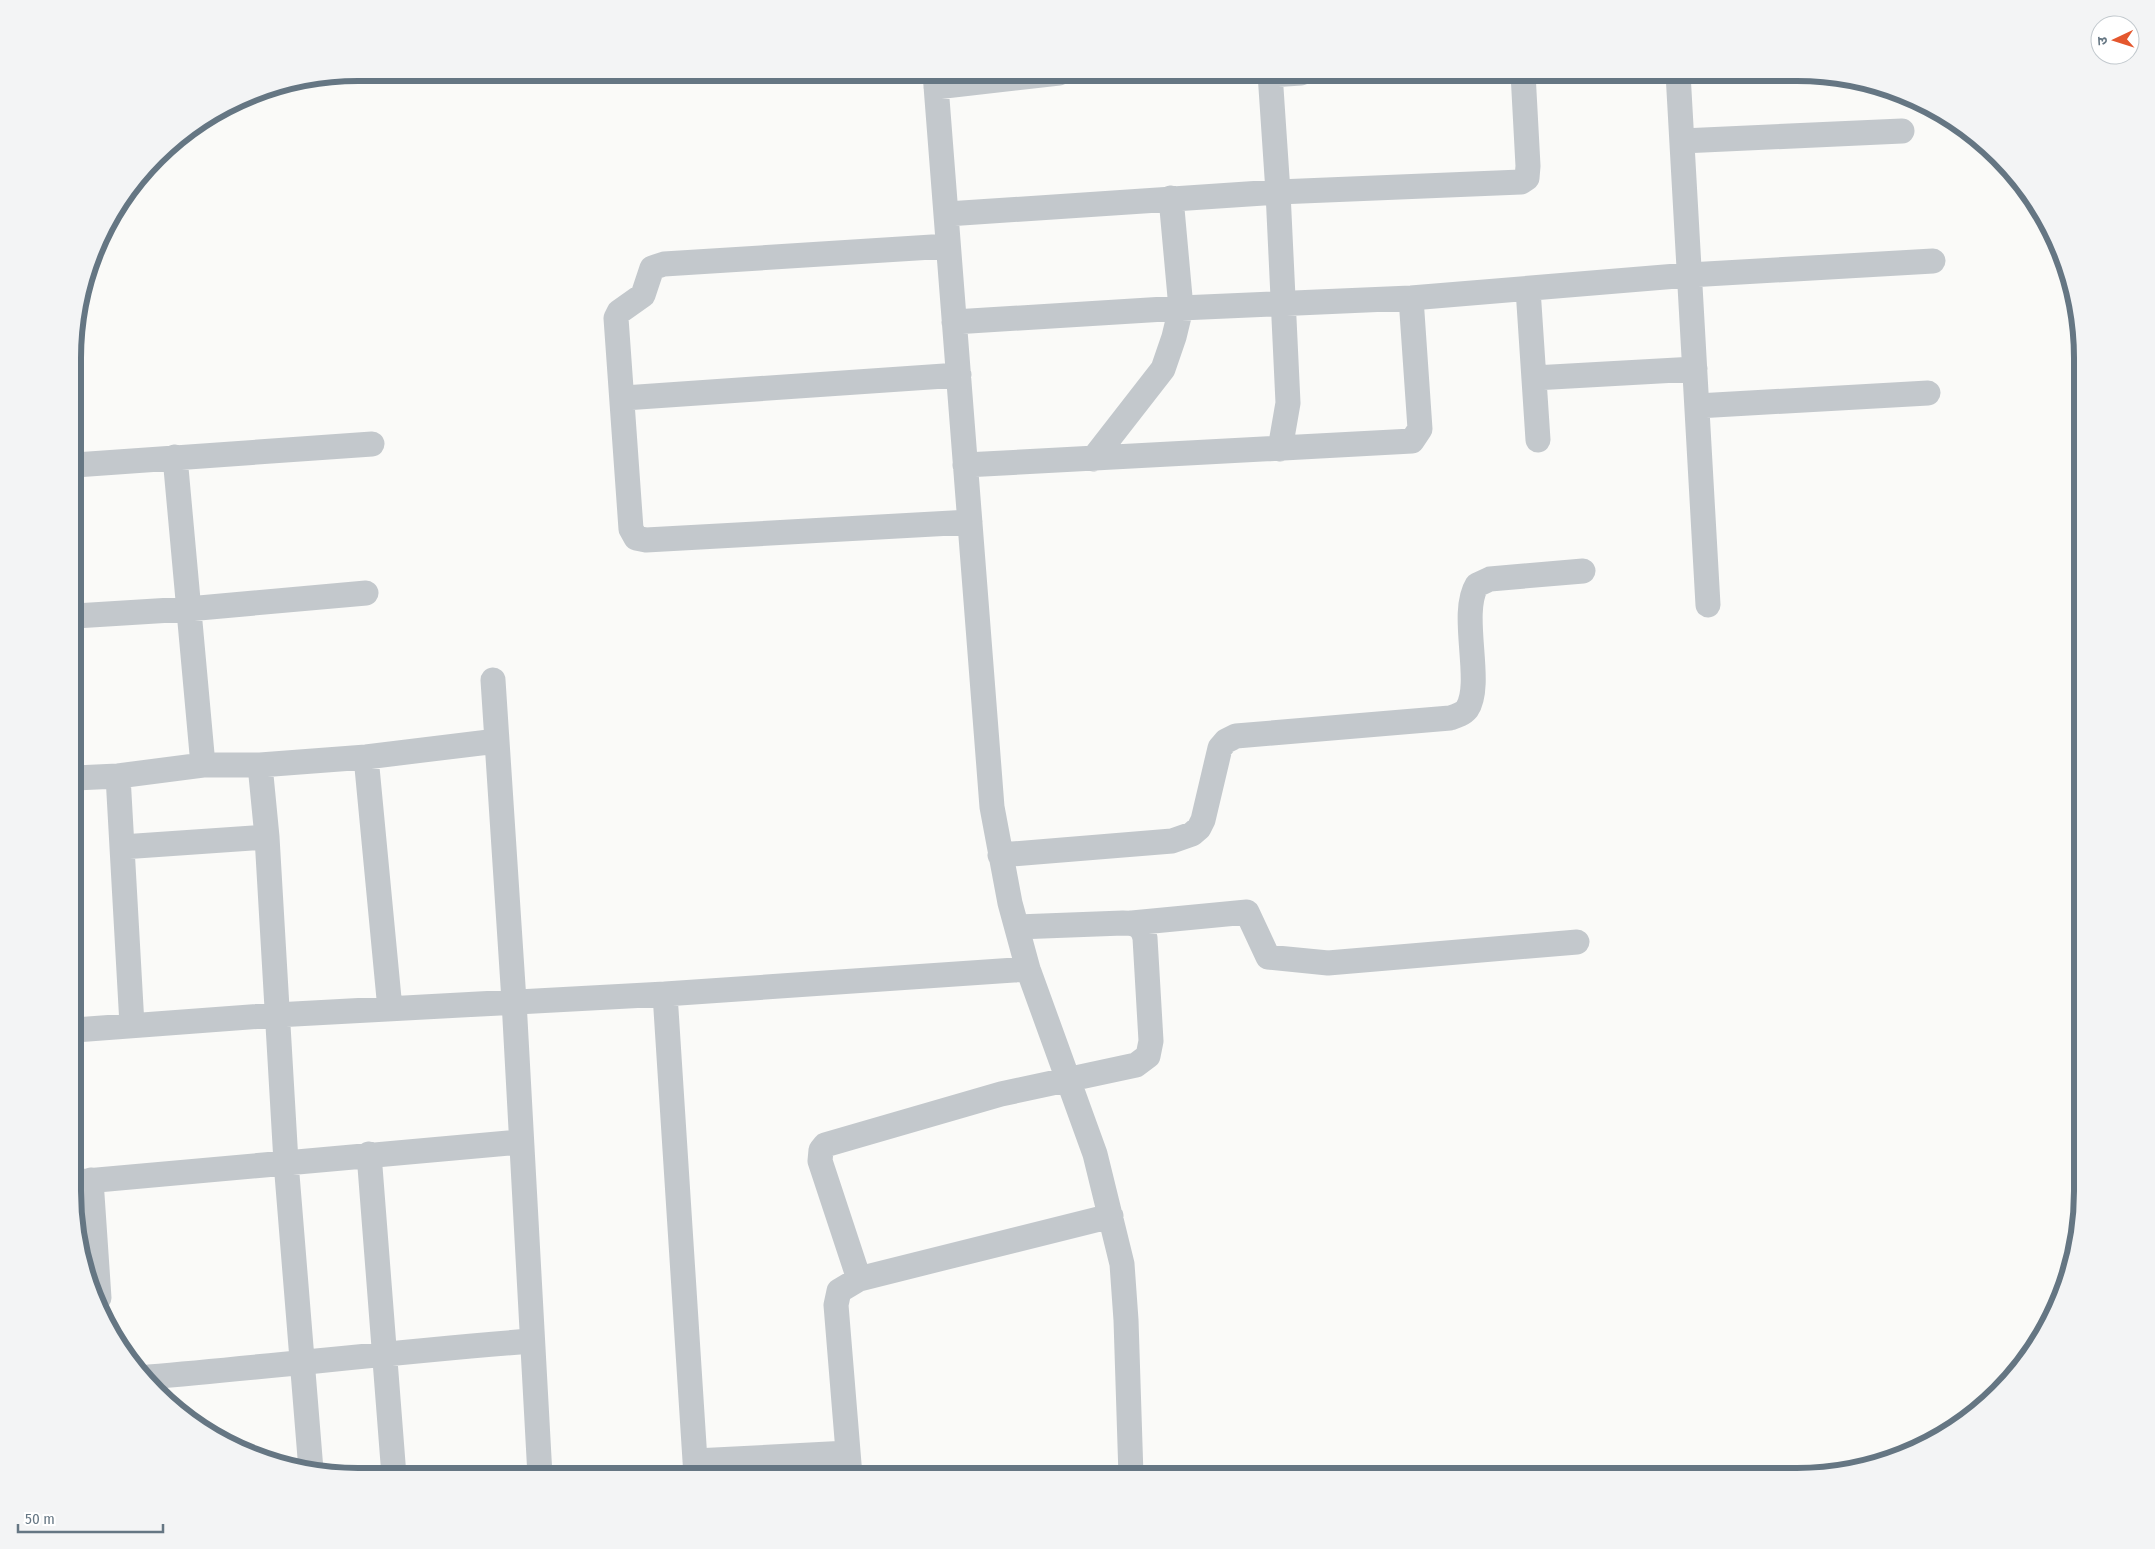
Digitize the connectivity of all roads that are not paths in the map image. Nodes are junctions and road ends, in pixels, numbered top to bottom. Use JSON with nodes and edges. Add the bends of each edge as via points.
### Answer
{"nodes":[{"id":1,"x":936,"y":81,"type":"edge"},
{"id":2,"x":1270,"y":81,"type":"edge"},
{"id":3,"x":1523,"y":81,"type":"edge"},
{"id":4,"x":1678,"y":81,"type":"edge"},
{"id":5,"x":1902,"y":131,"type":"dead end"},
{"id":6,"x":1682,"y":140,"type":"junction"},
{"id":7,"x":1278,"y":192,"type":"junction"},
{"id":8,"x":1172,"y":198,"type":"junction"},
{"id":9,"x":947,"y":214,"type":"junction"},
{"id":10,"x":948,"y":246,"type":"junction"},
{"id":11,"x":1933,"y":260,"type":"dead end"},
{"id":12,"x":1690,"y":275,"type":"junction"},
{"id":13,"x":1528,"y":289,"type":"junction"},
{"id":14,"x":1412,"y":298,"type":"junction"},
{"id":15,"x":1282,"y":304,"type":"junction"},
{"id":16,"x":1180,"y":308,"type":"junction"},
{"id":17,"x":954,"y":322,"type":"junction"},
{"id":18,"x":1695,"y":369,"type":"junction"},
{"id":19,"x":959,"y":376,"type":"junction"},
{"id":20,"x":1534,"y":378,"type":"junction"},
{"id":21,"x":1928,"y":393,"type":"dead end"},
{"id":22,"x":624,"y":398,"type":"junction"},
{"id":23,"x":1697,"y":406,"type":"junction"},
{"id":24,"x":1538,"y":440,"type":"dead end"},
{"id":25,"x":372,"y":444,"type":"dead end"},
{"id":26,"x":1280,"y":449,"type":"junction"},
{"id":27,"x":175,"y":457,"type":"junction"},
{"id":28,"x":1093,"y":459,"type":"junction"},
{"id":29,"x":81,"y":465,"type":"edge"},
{"id":30,"x":965,"y":465,"type":"junction"},
{"id":31,"x":970,"y":522,"type":"junction"},
{"id":32,"x":1583,"y":571,"type":"dead end"},
{"id":33,"x":366,"y":592,"type":"dead end"},
{"id":34,"x":1708,"y":605,"type":"dead end"},
{"id":35,"x":188,"y":608,"type":"junction"},
{"id":36,"x":81,"y":616,"type":"edge"},
{"id":37,"x":493,"y":680,"type":"dead end"},
{"id":38,"x":497,"y":740,"type":"junction"},
{"id":39,"x":366,"y":757,"type":"junction"},
{"id":40,"x":260,"y":764,"type":"junction"},
{"id":41,"x":203,"y":765,"type":"junction"},
{"id":42,"x":118,"y":776,"type":"junction"},
{"id":43,"x":81,"y":778,"type":"edge"},
{"id":44,"x":268,"y":836,"type":"junction"},
{"id":45,"x":122,"y":847,"type":"junction"},
{"id":46,"x":1000,"y":854,"type":"junction"},
{"id":47,"x":1132,"y":923,"type":"junction"},
{"id":48,"x":1017,"y":927,"type":"junction"},
{"id":49,"x":1577,"y":942,"type":"dead end"},
{"id":50,"x":1028,"y":969,"type":"junction"},
{"id":51,"x":665,"y":994,"type":"junction"},
{"id":52,"x":514,"y":1001,"type":"junction"},
{"id":53,"x":390,"y":1009,"type":"junction"},
{"id":54,"x":276,"y":1015,"type":"junction"},
{"id":55,"x":132,"y":1025,"type":"junction"},
{"id":56,"x":81,"y":1029,"type":"edge"},
{"id":57,"x":1068,"y":1079,"type":"junction"},
{"id":58,"x":520,"y":1142,"type":"junction"},
{"id":59,"x":369,"y":1154,"type":"junction"},
{"id":60,"x":286,"y":1162,"type":"junction"},
{"id":61,"x":83,"y":1181,"type":"edge"},
{"id":62,"x":1111,"y":1216,"type":"junction"},
{"id":63,"x":859,"y":1279,"type":"junction"},
{"id":64,"x":97,"y":1282,"type":"edge"},
{"id":65,"x":531,"y":1341,"type":"junction"},
{"id":66,"x":384,"y":1353,"type":"junction"},
{"id":67,"x":300,"y":1364,"type":"junction"},
{"id":68,"x":153,"y":1377,"type":"edge"},
{"id":69,"x":310,"y":1463,"type":"edge"},
{"id":70,"x":849,"y":1464,"type":"edge"},
{"id":71,"x":393,"y":1468,"type":"edge"},
{"id":72,"x":539,"y":1468,"type":"edge"},
{"id":73,"x":696,"y":1468,"type":"edge"},
{"id":74,"x":727,"y":1468,"type":"edge"},
{"id":75,"x":1131,"y":1468,"type":"edge"}],
"edges":[{"from":1,"to":9,"type":"street"},
{"from":2,"to":7,"type":"street"},
{"from":3,"to":7,"type":"street","via":[[1528,166],[1527,178],[1520,182]]},
{"from":4,"to":6,"type":"street"},
{"from":5,"to":6,"type":"street"},
{"from":6,"to":12,"type":"street"},
{"from":7,"to":8,"type":"street"},
{"from":7,"to":15,"type":"street"},
{"from":8,"to":9,"type":"street"},
{"from":8,"to":16,"type":"street"},
{"from":9,"to":10,"type":"street"},
{"from":10,"to":17,"type":"street"},
{"from":10,"to":22,"type":"street","via":[[657,265],[652,268],[643,295],[619,312],[616,318]]},
{"from":11,"to":12,"type":"street"},
{"from":12,"to":13,"type":"street"},
{"from":12,"to":18,"type":"street"},
{"from":13,"to":14,"type":"street"},
{"from":13,"to":20,"type":"street"},
{"from":14,"to":15,"type":"street"},
{"from":14,"to":26,"type":"street","via":[[1420,429],[1416,438],[1404,442]]},
{"from":15,"to":16,"type":"street"},
{"from":15,"to":26,"type":"street","via":[[1288,404]]},
{"from":16,"to":17,"type":"street"},
{"from":16,"to":28,"type":"street","via":[[1163,369]]},
{"from":17,"to":19,"type":"street"},
{"from":18,"to":20,"type":"street"},
{"from":18,"to":23,"type":"street"},
{"from":19,"to":22,"type":"street"},
{"from":19,"to":30,"type":"street"},
{"from":20,"to":24,"type":"street"},
{"from":21,"to":23,"type":"street"},
{"from":22,"to":31,"type":"street","via":[[631,529],[640,540]]},
{"from":23,"to":34,"type":"street"},
{"from":25,"to":27,"type":"street"},
{"from":26,"to":28,"type":"street"},
{"from":27,"to":29,"type":"street"},
{"from":27,"to":35,"type":"street"},
{"from":28,"to":30,"type":"street"},
{"from":30,"to":31,"type":"street"},
{"from":31,"to":46,"type":"street","via":[[992,797]]},
{"from":32,"to":46,"type":"street","via":[[1490,579],[1476,585],[1471,600],[1472,686],[1470,701],[1459,716],[1236,736],[1220,748],[1203,820],[1192,834],[1172,840]]},
{"from":33,"to":35,"type":"street"},
{"from":35,"to":36,"type":"street"},
{"from":35,"to":41,"type":"street"},
{"from":37,"to":38,"type":"street"},
{"from":38,"to":39,"type":"street"},
{"from":38,"to":52,"type":"street"},
{"from":39,"to":40,"type":"street"},
{"from":39,"to":53,"type":"street"},
{"from":40,"to":41,"type":"street"},
{"from":40,"to":44,"type":"street"},
{"from":41,"to":42,"type":"street"},
{"from":42,"to":43,"type":"street"},
{"from":42,"to":45,"type":"street"},
{"from":44,"to":45,"type":"street"},
{"from":44,"to":54,"type":"street"},
{"from":45,"to":55,"type":"street"},
{"from":46,"to":48,"type":"street"},
{"from":47,"to":48,"type":"street"},
{"from":47,"to":49,"type":"street","via":[[1247,912],[1268,956],[1328,963]]},
{"from":47,"to":57,"type":"street","via":[[1140,928],[1145,938],[1148,1056],[1136,1065]]},
{"from":48,"to":50,"type":"street"},
{"from":50,"to":51,"type":"street"},
{"from":50,"to":57,"type":"street"},
{"from":51,"to":52,"type":"street"},
{"from":51,"to":73,"type":"street"},
{"from":52,"to":53,"type":"street"},
{"from":52,"to":58,"type":"street"},
{"from":53,"to":54,"type":"street"},
{"from":54,"to":55,"type":"street"},
{"from":54,"to":60,"type":"street"},
{"from":55,"to":56,"type":"street"},
{"from":57,"to":62,"type":"street","via":[[1095,1154]]},
{"from":57,"to":63,"type":"street","via":[[1001,1094],[825,1145],[820,1161]]},
{"from":58,"to":59,"type":"street"},
{"from":58,"to":65,"type":"street"},
{"from":59,"to":60,"type":"street"},
{"from":59,"to":66,"type":"street"},
{"from":60,"to":61,"type":"street"},
{"from":60,"to":67,"type":"street"},
{"from":61,"to":64,"type":"street"},
{"from":62,"to":63,"type":"street"},
{"from":62,"to":75,"type":"street","via":[[1122,1264]]},
{"from":63,"to":70,"type":"street","via":[[845,1286],[837,1297]]},
{"from":65,"to":66,"type":"street"},
{"from":65,"to":72,"type":"street"},
{"from":66,"to":67,"type":"street"},
{"from":66,"to":71,"type":"street"},
{"from":67,"to":68,"type":"street"},
{"from":67,"to":69,"type":"street"},
{"from":70,"to":74,"type":"street"}]}
